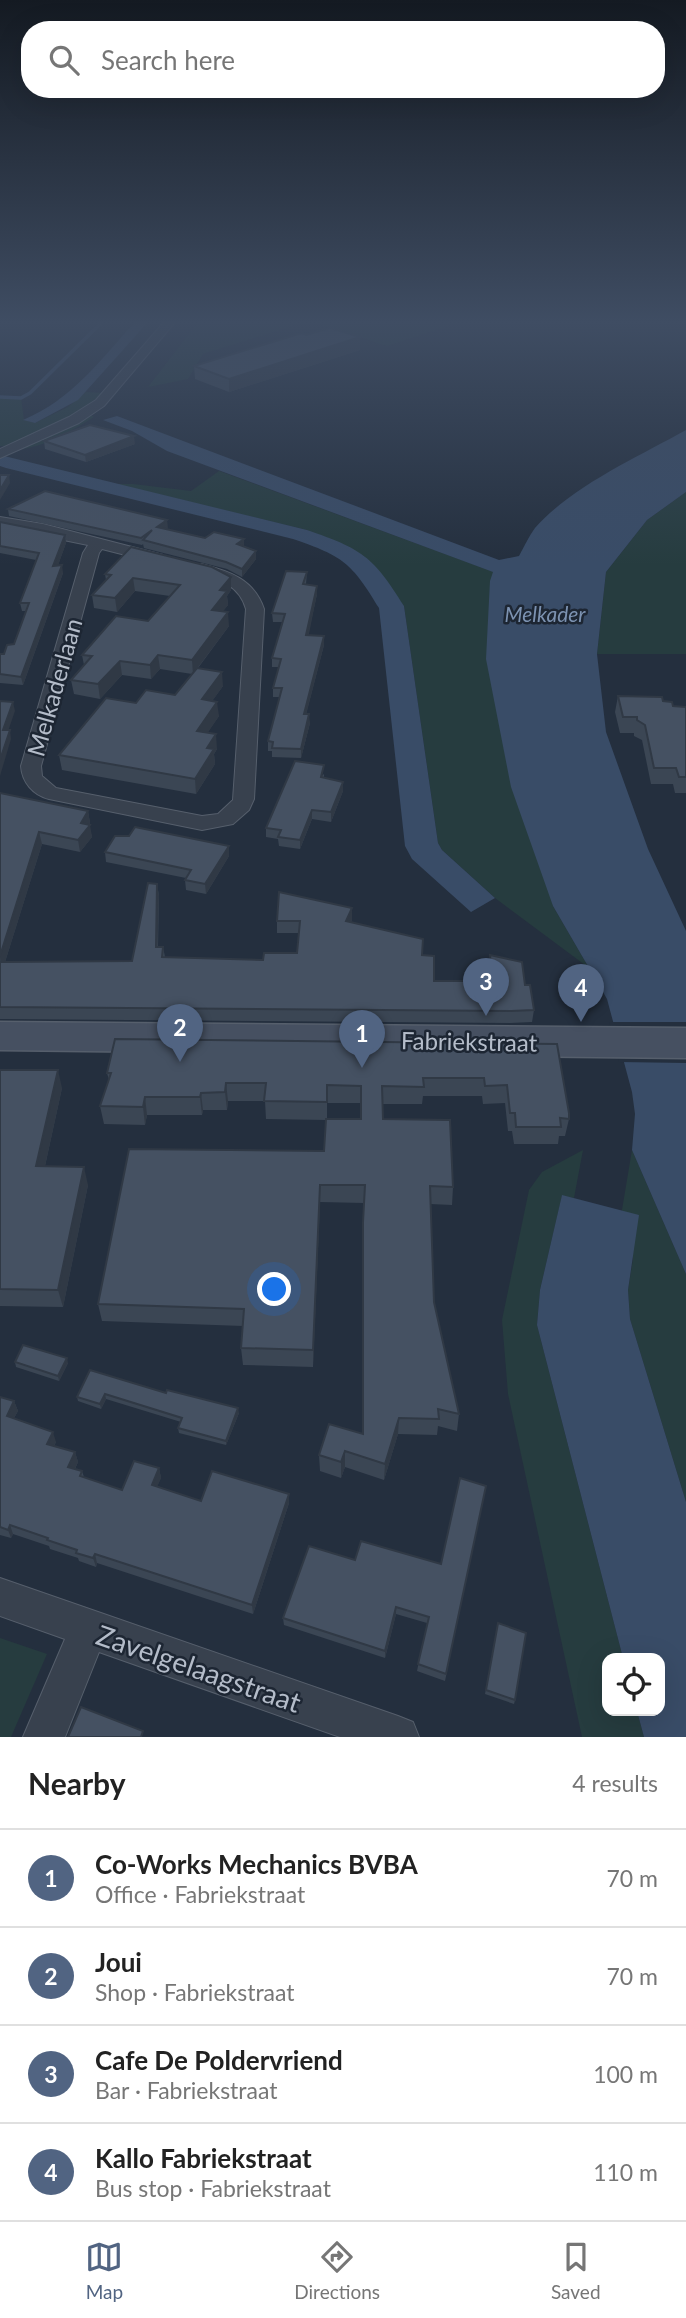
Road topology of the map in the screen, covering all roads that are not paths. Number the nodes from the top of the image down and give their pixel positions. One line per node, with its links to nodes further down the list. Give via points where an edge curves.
1 (101, 402): 2 (street, via 74,420)
2 (2, 452)
3 (0, 522): 4 (street, Melkaderlaan)
4 (98, 543): 4 (street, Melkaderlaan, via 91,553 32,778 48,793 187,822 225,819 242,802 253,599 234,579)
5 (0, 1036): 6 (main road, Fabriekstraat)
6 (686, 1043)
7 (0, 1597): 8 (street, Zavelgelaagstraat)
8 (89, 1629): 9 (street); 10 (street, Zavelgelaagstraat)
9 (44, 1737)
10 (398, 1737)

